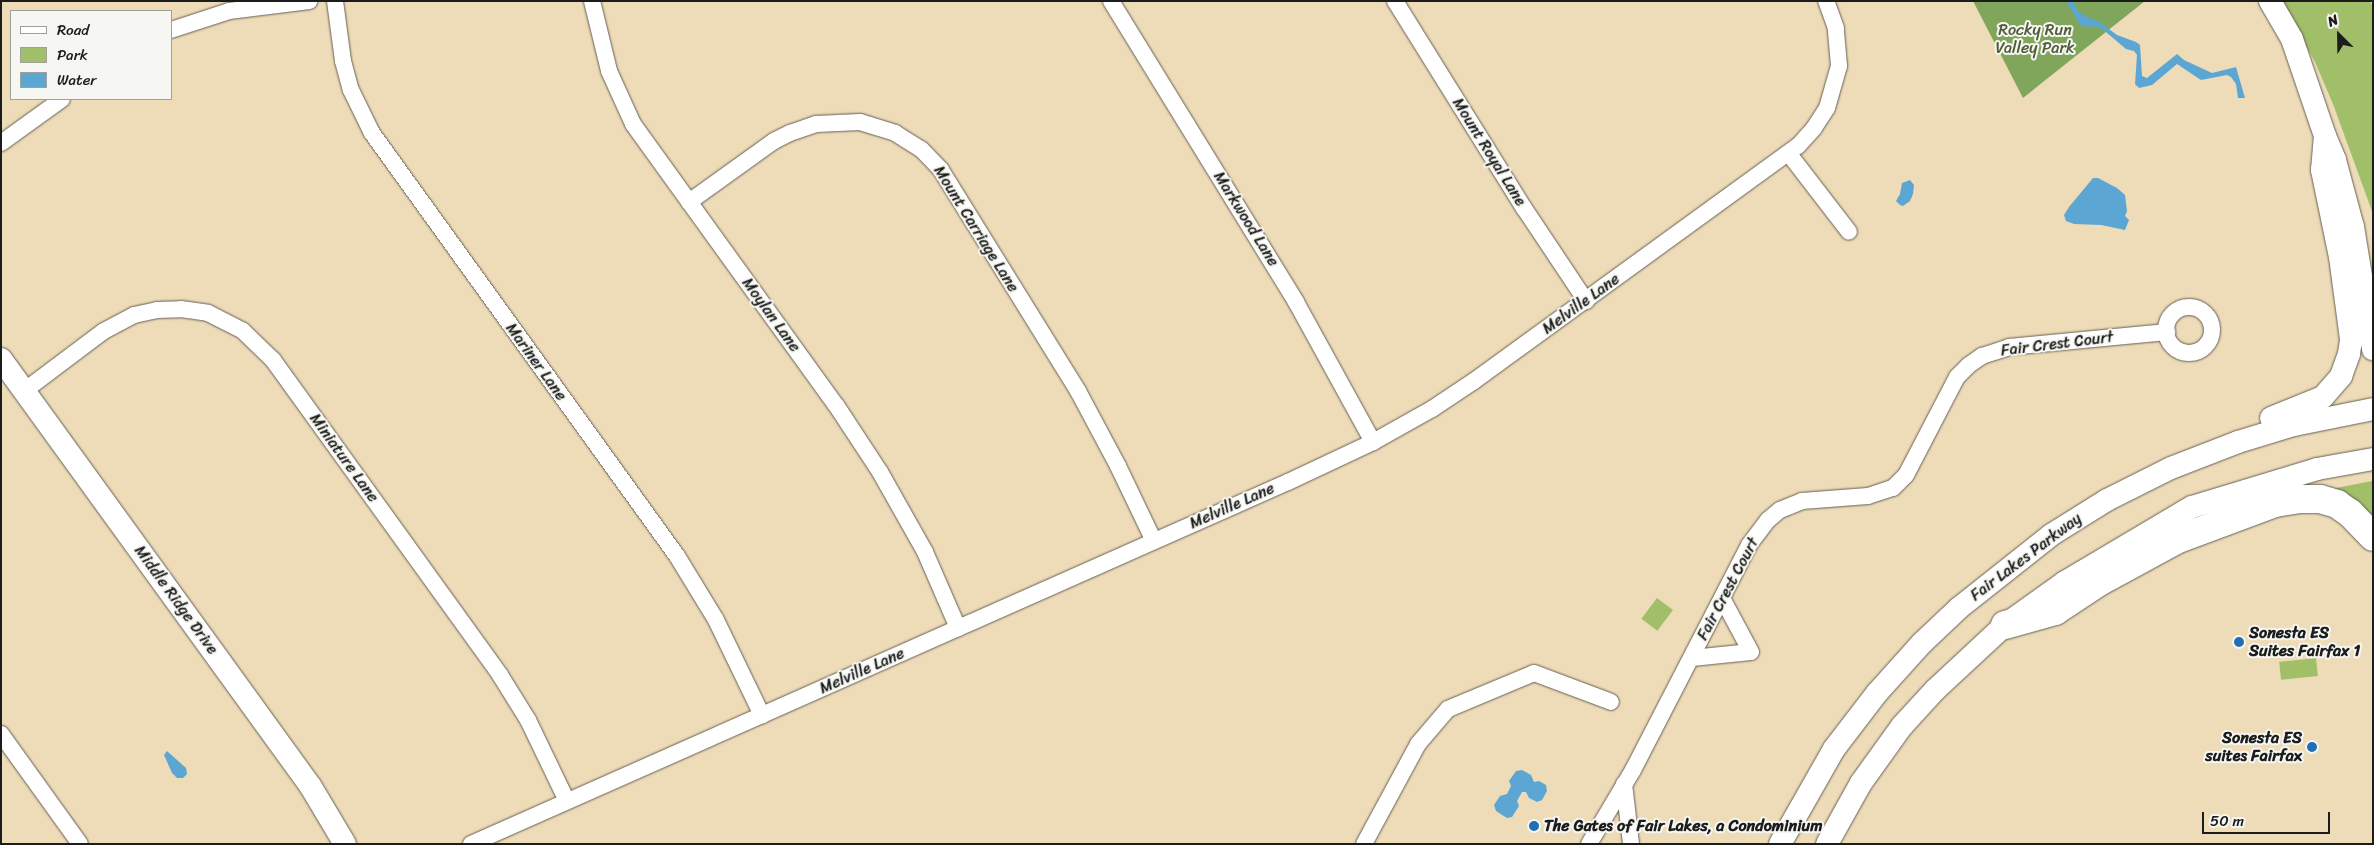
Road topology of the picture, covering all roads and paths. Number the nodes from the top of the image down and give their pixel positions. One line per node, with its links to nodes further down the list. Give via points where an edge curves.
1 (309, 1): 8 (street, via 229,11)
2 (335, 1): 31 (street, Mariner Lane, via 343,61 372,134 677,556 716,620)
3 (592, 1): 13 (street, Moylan Lane, via 617,92 633,124)
4 (1111, 1): 21 (street, Markwood Lane, via 1296,302)
5 (1395, 1): 15 (street, Mount Royal Lane)
6 (1826, 1): 12 (street, Melville Lane, via 1838,40 1839,66 1835,88 1822,118)
7 (2270, 1): 10 (main road, via 2292,40)
8 (172, 30)
9 (61, 100): 11 (street)
10 (2325, 136): 17 (main road, via 2336,160 2353,227); 23 (main road, via 2322,170 2340,256 2351,339 2341,376 2323,397 2309,404 2160,457)
11 (1, 143)
12 (1789, 154): 14 (street); 15 (street, Melville Lane)
13 (689, 202): 25 (street, Mount Carriage Lane, via 774,141 816,124 860,122 895,133 915,144 941,170 1078,391); 28 (street, Moylan Lane, via 836,405 880,472 925,552)
14 (1849, 232)
15 (1586, 301): 21 (street, Melville Lane, via 1474,381)
16 (2167, 332): 26 (street, Fair Crest Court, via 2009,347 1982,356 1957,377 1906,475 1894,488 1868,496 1802,501 1780,510 1763,525 1749,545)
17 (2373, 349)
18 (1, 359): 19 (main road, Middle Ridge Drive)
19 (24, 390): 34 (street, Miniature Lane, via 104,331 134,315 181,309 208,313 244,331 273,360 485,653 528,720); 37 (main road, Middle Ridge Drive, via 311,787)
20 (2373, 409): 23 (main road, Fair Lakes Parkway, via 2294,425 2238,442 2171,468)
21 (1373, 442): 25 (street, Melville Lane)
22 (2373, 459): 27 (main road, via 2317,468 2192,507 2065,582)
23 (2107, 500): 41 (main road, Fair Lakes Parkway, via 2051,535 1989,582 1922,643 1877,693 1834,749)
24 (2373, 537): 27 (highway, via 2337,504 2299,499 2275,503 2176,540 2099,582 2055,611)
25 (1154, 541): 28 (street, Melville Lane)
26 (1722, 598): 29 (street, Fair Crest Court); 29 (street, via 1751,652)
27 (2005, 625): 42 (main road, via 1966,658 1902,726 1861,783)
28 (958, 628): 31 (street, Melville Lane)
29 (1692, 658): 33 (street, Fair Crest Court)
30 (1611, 702): 35 (street, via 1534,673 1448,709 1418,744)
31 (762, 715): 34 (street, Melville Lane)
32 (1, 734): 36 (street)
33 (1624, 784): 39 (street, Fair Crest Court); 40 (street)
34 (567, 801): 38 (street, Melville Lane)
35 (1366, 843)
36 (80, 844)
37 (345, 844)
38 (472, 844)
39 (1589, 844)
40 (1631, 844)
41 (1780, 844)
42 (1827, 844)

